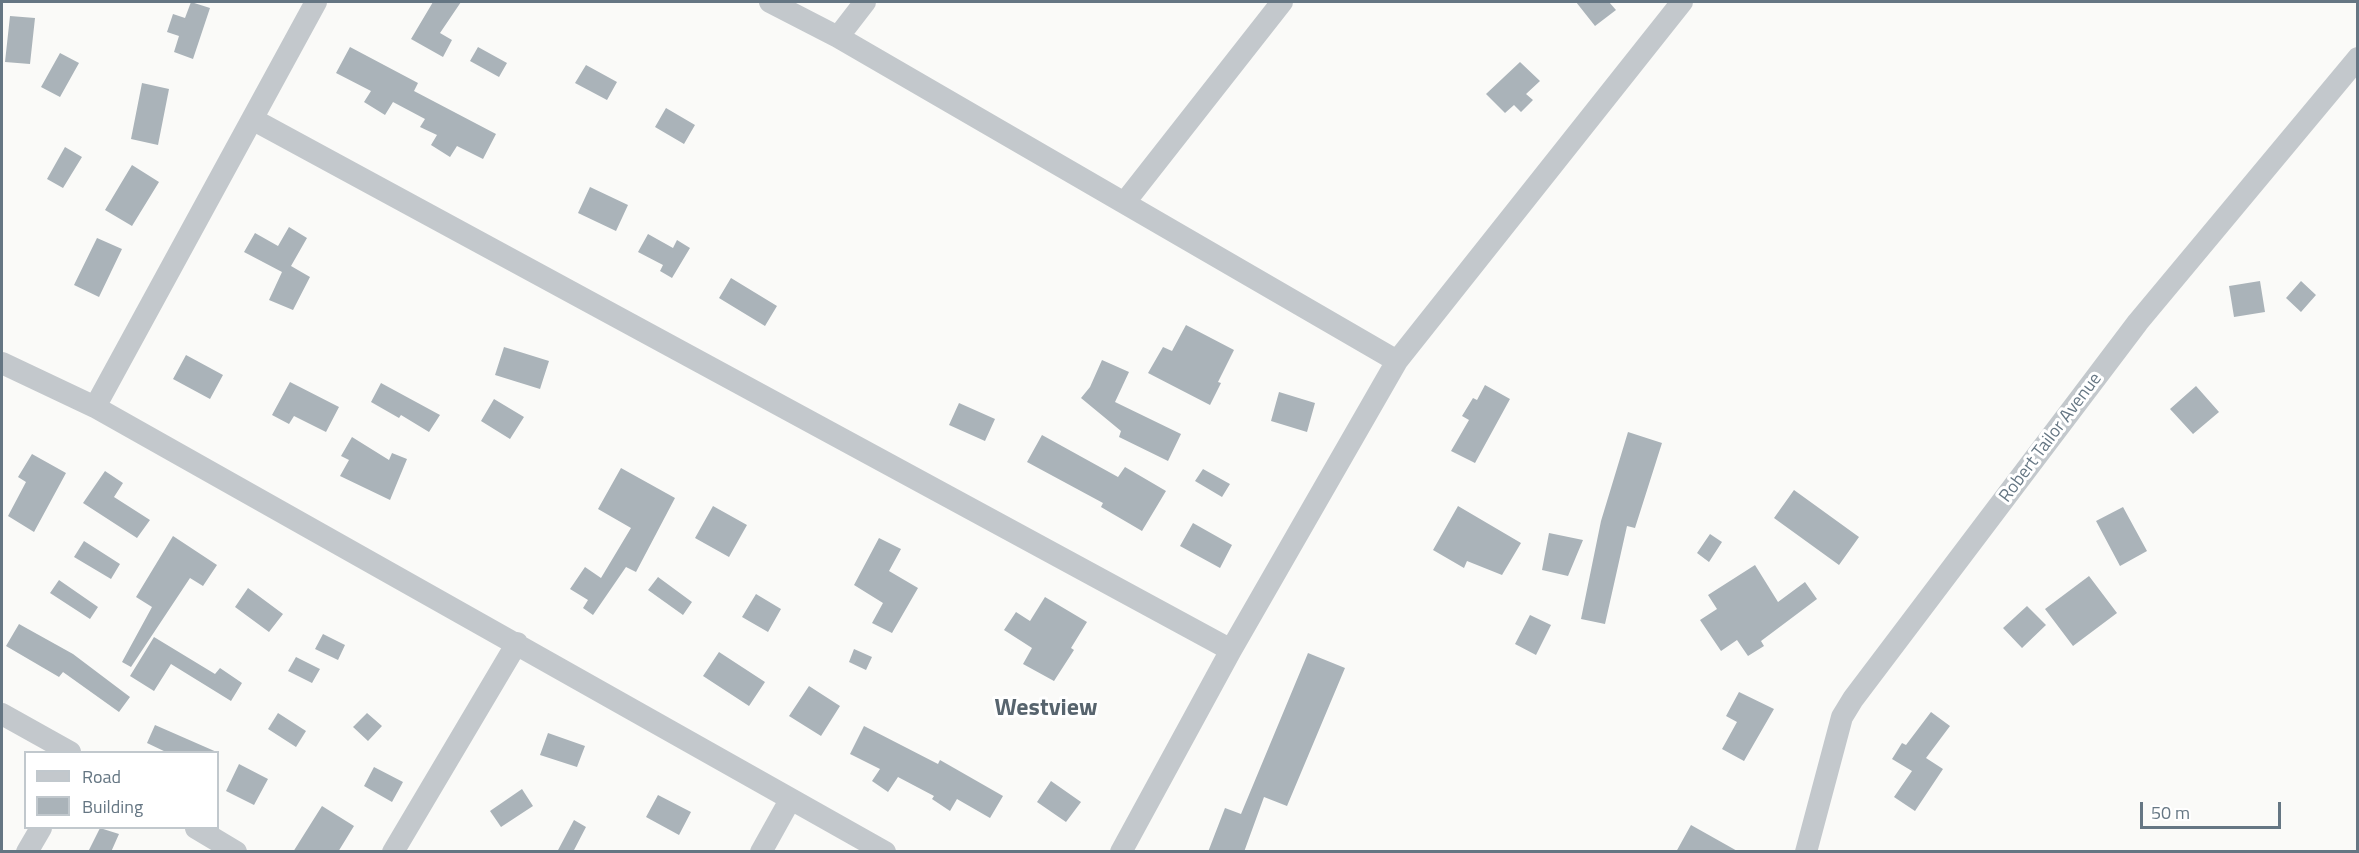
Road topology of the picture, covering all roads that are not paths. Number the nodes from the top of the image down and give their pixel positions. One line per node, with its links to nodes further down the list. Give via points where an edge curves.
1 (316, 2): 8 (street)
2 (770, 2): 6 (street)
3 (865, 2): 6 (street)
4 (1282, 2): 9 (street)
5 (1682, 2): 10 (street)
6 (838, 37): 9 (street)
7 (2358, 58): 26 (street, Robert Tailor Avenue, via 2138,322 1853,699 1842,717)
8 (254, 120): 12 (street); 14 (street)
9 (1125, 201): 10 (street)
10 (1397, 361): 14 (street)
11 (2, 363): 12 (street)
12 (95, 407): 13 (street)
13 (517, 643): 17 (street); 22 (street)
14 (1231, 650): 25 (street)
15 (2, 714): 16 (street)
16 (67, 751)
17 (790, 800): 23 (street); 24 (street)
18 (40, 829): 20 (street)
19 (198, 829): 21 (street)
20 (27, 852)
21 (236, 852)
22 (393, 852)
23 (761, 852)
24 (885, 852)
25 (1122, 852)
26 (1806, 852)

